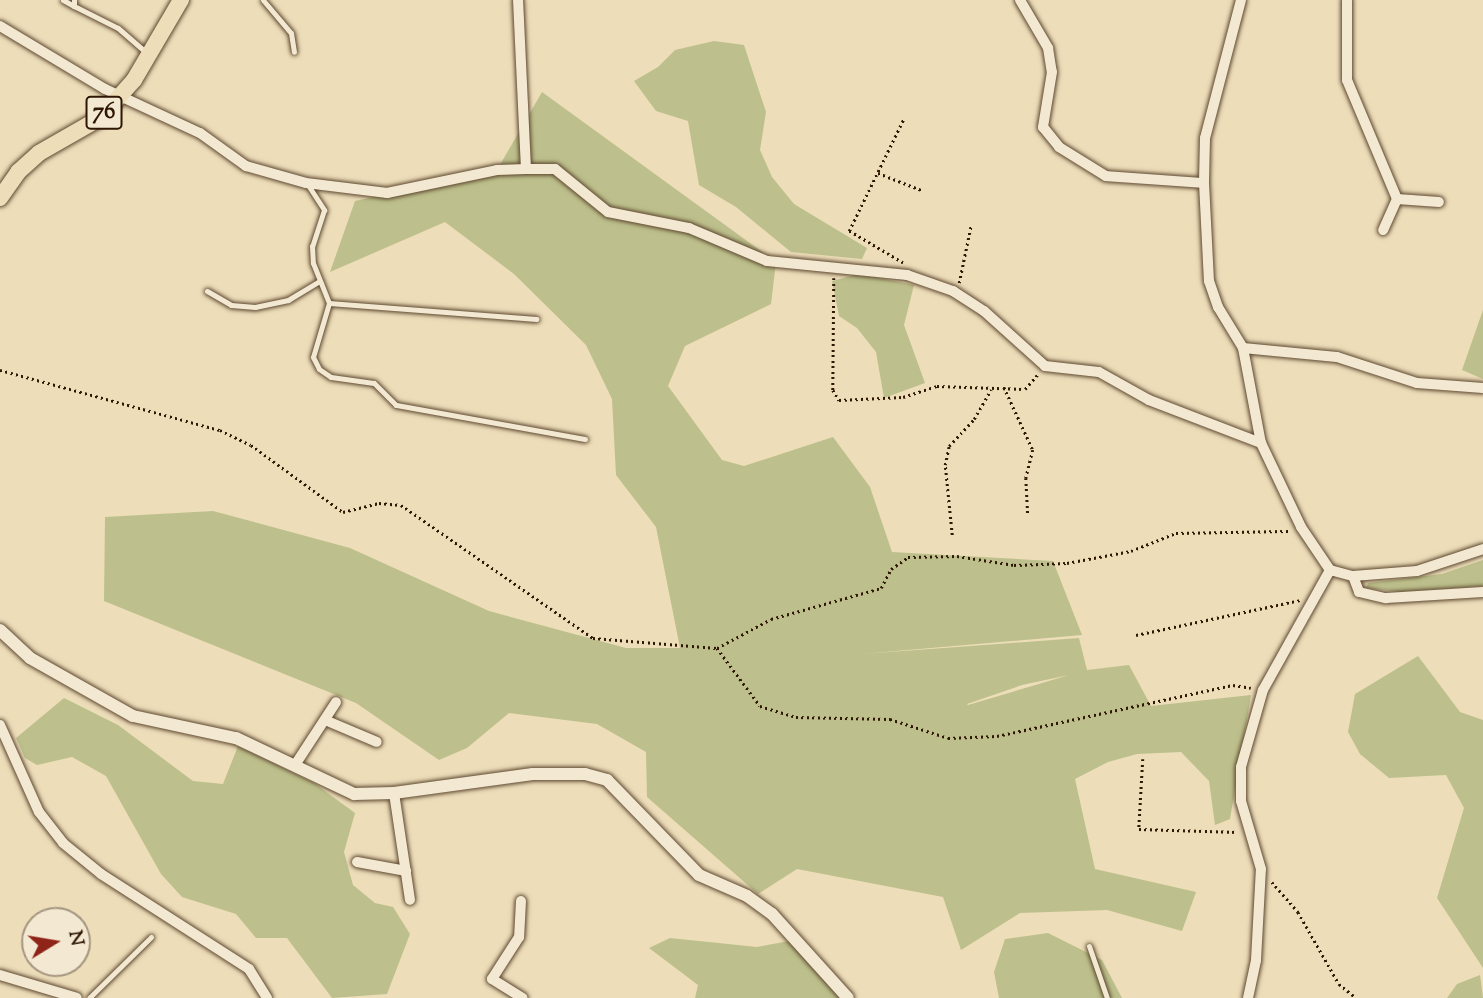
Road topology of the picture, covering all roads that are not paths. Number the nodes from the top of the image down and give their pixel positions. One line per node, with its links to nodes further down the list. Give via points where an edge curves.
1 (63, 0): 8 (lane)
2 (181, 0): 11 (main road, 76)
3 (263, 0): 10 (lane, via 291,33)
4 (518, 0): 13 (street)
5 (1020, 0): 15 (street, via 1048,48 1052,72 1043,127 1059,147 1106,176)
6 (1241, 0): 15 (street, via 1205,138)
7 (1347, 0): 17 (street, via 1347,80)
8 (74, 3): 11 (lane, via 118,28)
9 (0, 26): 12 (street)
10 (294, 52)
11 (150, 55): 12 (main road, 76)
12 (119, 96): 14 (street, via 200,133 246,166); 16 (main road, 76, via 100,118 39,153)
13 (526, 169): 14 (street, via 497,170 387,193); 27 (street, via 555,169 608,212 690,228 767,261 903,275 957,293 1045,366 1099,372 1149,400)
14 (306, 183): 20 (lane, via 324,210 312,246)
15 (1204, 184): 24 (street, via 1209,281 1218,307)
16 (0, 198)
17 (1397, 199): 18 (street); 19 (street)
18 (1439, 202)
19 (1383, 230)
20 (320, 281): 21 (lane, via 288,300 255,307 231,305); 22 (lane)
21 (207, 291)
22 (329, 303): 23 (lane); 26 (lane, via 313,357 319,369 331,377 374,383 396,405)
23 (536, 319)
24 (1243, 348): 25 (street, via 1337,357 1417,383); 27 (street)
25 (1483, 388)
26 (585, 439)
27 (1261, 443): 29 (street, via 1304,531)
28 (1483, 549): 30 (street, via 1417,571)
29 (1330, 570): 30 (street); 52 (street, via 1263,690 1241,767 1241,802 1261,869 1256,960)
30 (1353, 576): 31 (street, via 1359,592 1386,598)
31 (1483, 592)
32 (0, 630): 37 (street, via 30,658 123,711 171,727 236,738)
33 (336, 702): 34 (street)
34 (324, 720): 36 (street); 37 (street)
35 (0, 724): 48 (street, via 39,812 63,843 101,874 249,969)
36 (377, 742)
37 (295, 765): 38 (street, via 354,794)
38 (394, 793): 40 (street); 50 (street, via 533,774 585,774 607,780 699,875 772,914)
39 (357, 862): 40 (street)
40 (406, 871): 41 (street)
41 (410, 900)
42 (521, 901): 49 (street, via 519,937 492,979)
43 (151, 937): 47 (lane)
44 (1089, 946): 51 (lane)
45 (0, 975): 46 (street)
46 (77, 998)
47 (89, 998)
48 (267, 998)
49 (522, 998)
50 (848, 998)
51 (1107, 998)
52 (1248, 998)

